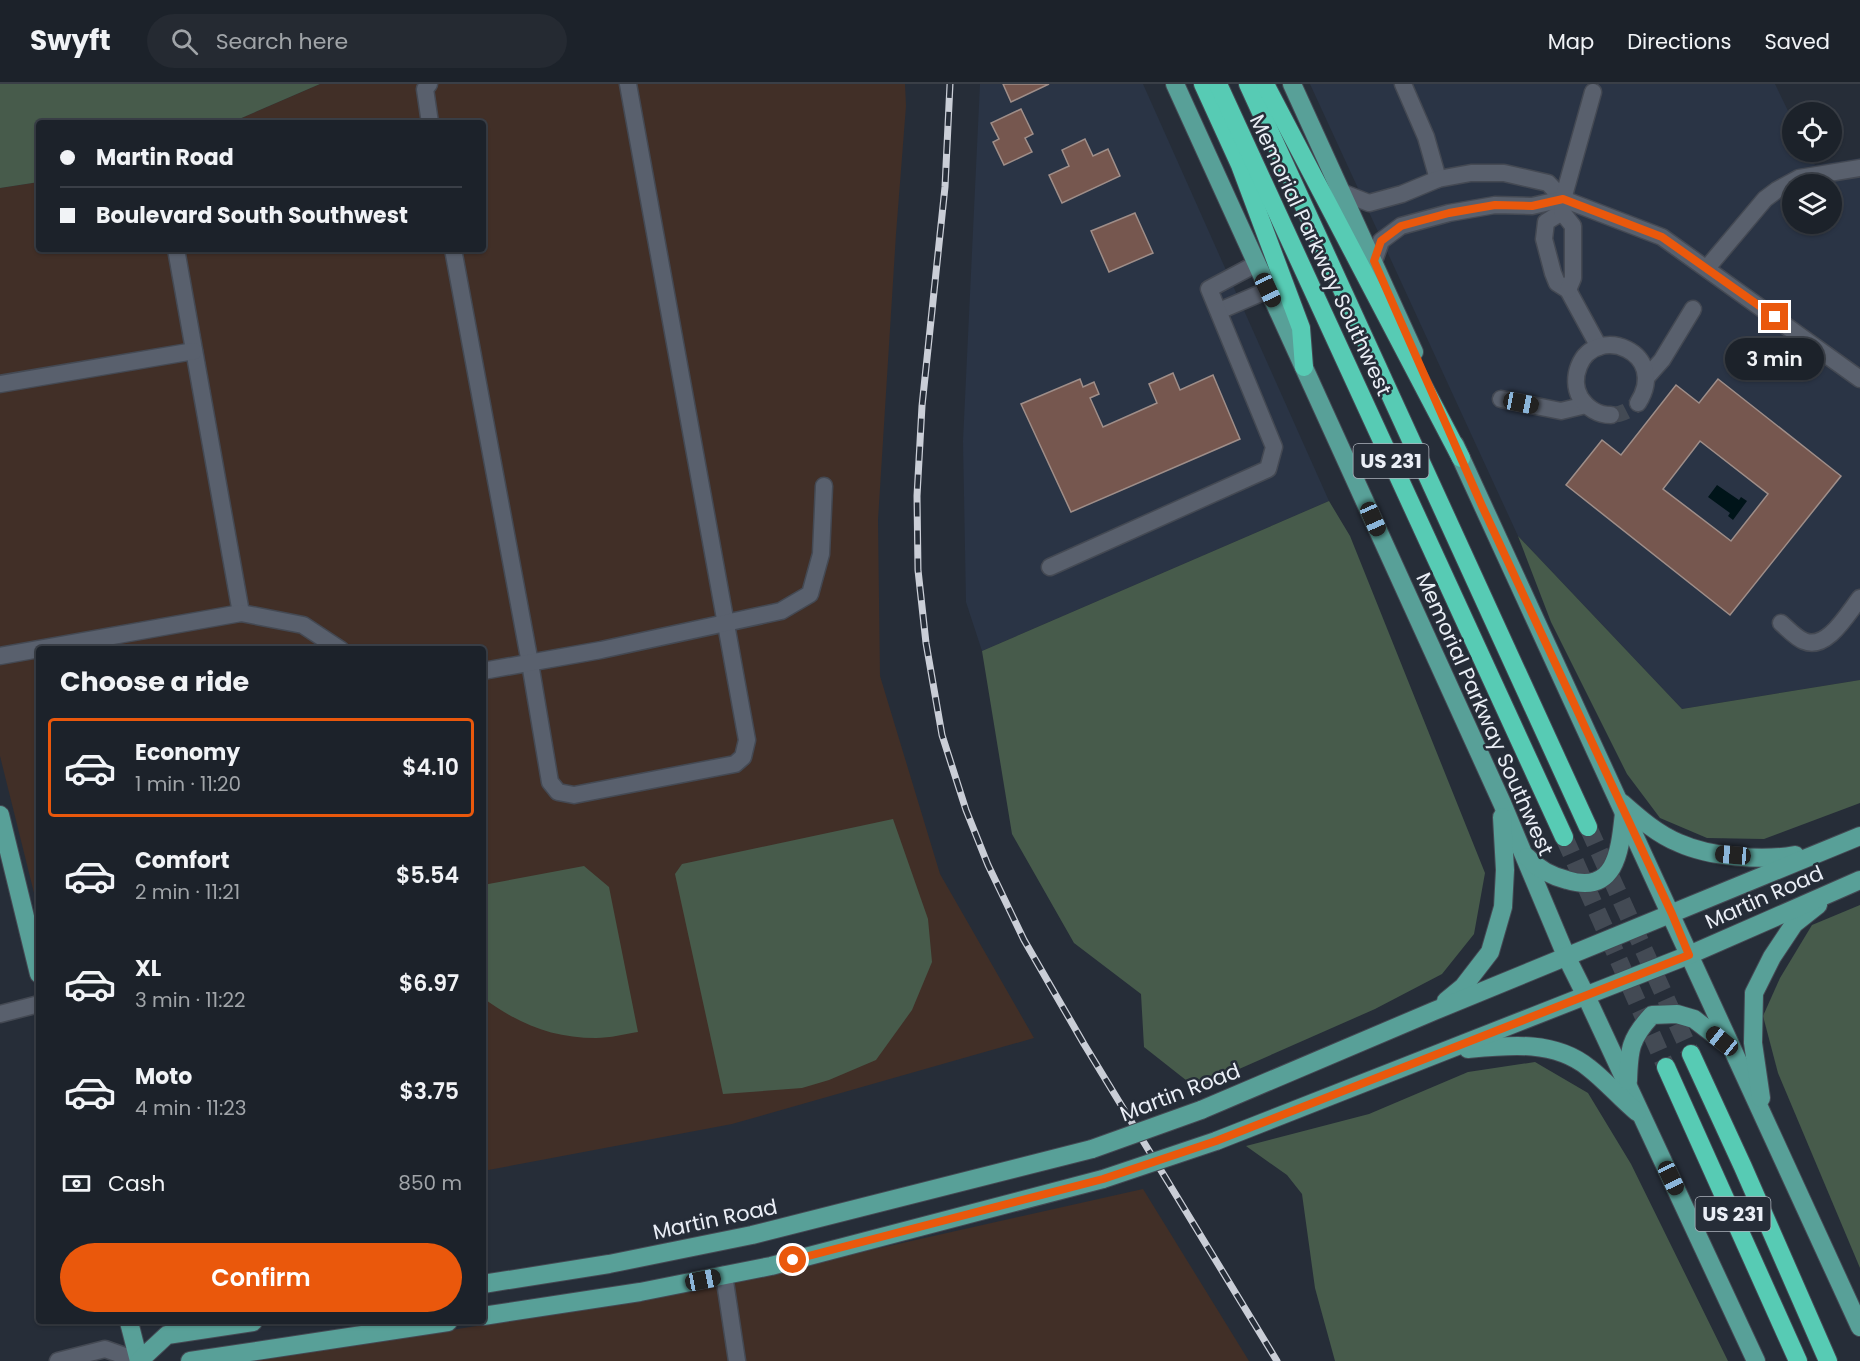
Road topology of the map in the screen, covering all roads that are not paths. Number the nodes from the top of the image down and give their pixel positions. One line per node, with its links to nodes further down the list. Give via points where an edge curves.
1 (429, 84): 11 (street, via 425,89)
2 (628, 84): 41 (street)
3 (1175, 84): 19 (main road, Memorial Parkway Southwest)
4 (1203, 84): 27 (highway, via 1240,165 1301,328)
5 (1218, 84): 53 (highway, Memorial Parkway Southwest / US 231)
6 (1248, 84): 51 (highway, Memorial Parkway Southwest / US 231)
7 (1265, 84): 35 (highway)
8 (1292, 84): 14 (main road, Memorial Parkway Southwest)
9 (1403, 84): 13 (street, via 1426,137)
10 (1593, 92): 15 (street)
11 (425, 120)
12 (1860, 168): 20 (street, via 1798,178 1777,189)
13 (1438, 179): 14 (street, via 1369,203); 15 (street, via 1504,173 1548,183)
14 (1341, 192): 18 (main road, Memorial Parkway Southwest)
15 (1562, 206): 18 (street, via 1495,205 1401,226 1381,241); 20 (street, via 1662,237); 22 (street, via 1573,226 1573,278); 22 (street, via 1546,222 1544,239 1557,283)
16 (177, 252): 26 (street)
17 (454, 252): 46 (street)
18 (1374, 261): 35 (main road, Memorial Parkway Southwest)
19 (1256, 264): 21 (main road, Memorial Parkway Southwest); 24 (street, via 1209,289)
20 (1707, 268): 29 (street)
21 (1268, 290): 24 (street); 27 (main road, Memorial Parkway Southwest)
22 (1568, 290): 25 (street)
23 (1693, 309): 28 (street, via 1662,360)
24 (1219, 312): 37 (street, via 1274,447 1268,470)
25 (1599, 347): 28 (street, via 1622,346 1632,352 1640,360); 33 (street, via 1581,362 1576,373 1579,396)
26 (194, 351): 30 (street); 39 (street)
27 (1304, 367): 48 (main road, Memorial Parkway Southwest)
28 (1646, 378): 32 (street)
29 (1860, 379)
30 (0, 384)
31 (1501, 399): 33 (street, via 1561,411)
32 (1638, 403)
33 (1586, 405): 34 (street)
34 (1611, 415)
35 (1461, 458): 49 (main road, Memorial Parkway Southwest)
36 (824, 486): 41 (street, via 821,554 810,594 781,612)
37 (1050, 567)
38 (1860, 598): 40 (street, via 1830,636 1813,643 1803,641)
39 (241, 613): 42 (street); 43 (street, via 303,625)
40 (1781, 623)
41 (725, 624): 46 (street); 46 (street, via 747,740 743,757 735,764 574,795 558,792 550,782)
42 (56, 646)
43 (335, 646)
44 (36, 650): 45 (street)
45 (0, 656)
46 (530, 663): 47 (street)
47 (486, 670)
48 (1502, 803): 55 (main road, Memorial Parkway Southwest); 64 (main road, via 1503,907 1490,952 1463,987)
49 (1620, 806): 54 (main road, via 1679,844 1713,853 1774,859); 55 (main road, via 1620,846 1605,877 1594,883 1556,877 1536,867); 58 (main road, Memorial Parkway Southwest)
50 (0, 815): 61 (main road)
51 (1588, 827)
52 (1860, 836): 54 (main road, Martin Road)
53 (1564, 837)
54 (1826, 850): 58 (main road, Martin Road)
55 (1523, 854): 60 (main road, Memorial Parkway Southwest)
56 (1860, 880): 57 (main road, Martin Road)
57 (1839, 889): 59 (main road, Martin Road); 72 (main road, via 1794,924 1754,993 1753,1043)
58 (1672, 914): 59 (main road, Memorial Parkway Southwest); 60 (main road, Martin Road)
59 (1689, 955): 62 (main road, Martin Road); 66 (main road, Memorial Parkway Southwest)
60 (1567, 958): 62 (main road, Memorial Parkway Southwest); 64 (main road, Martin Road)
61 (36, 962)
62 (1586, 996): 67 (main road, Martin Road); 70 (main road, Memorial Parkway Southwest)
63 (36, 1005): 65 (street)
64 (1434, 1011): 74 (main road, Martin Road, bridge, via 1201,1110 1092,1149 752,1235)
65 (0, 1014)
66 (1732, 1048): 70 (main road, via 1694,1019 1677,1014 1652,1015 1637,1032 1629,1052); 72 (main road, Memorial Parkway Southwest)
67 (1443, 1052): 71 (main road, via 1508,1045 1557,1050 1588,1067); 73 (main road, Martin Road, bridge, via 1216,1141 1103,1179)
68 (1691, 1054): 87 (highway, US 231)
69 (1666, 1067): 86 (highway, US 231)
70 (1628, 1086): 71 (main road, Memorial Parkway Southwest)
71 (1643, 1118): 85 (main road, Memorial Parkway Southwest)
72 (1765, 1120): 79 (main road, Memorial Parkway Southwest)
73 (724, 1275): 75 (main road, Martin Road); 84 (street)
74 (486, 1284)
75 (486, 1316)
76 (130, 1324): 82 (main road)
77 (240, 1324): 82 (main road, via 167,1335)
78 (436, 1324): 80 (main road)
79 (1860, 1327)
80 (233, 1357): 83 (main road)
81 (58, 1361): 82 (street, via 105,1349)
82 (141, 1361)
83 (190, 1361)
84 (737, 1361)
85 (1756, 1361)
86 (1798, 1361)
87 (1828, 1361)

